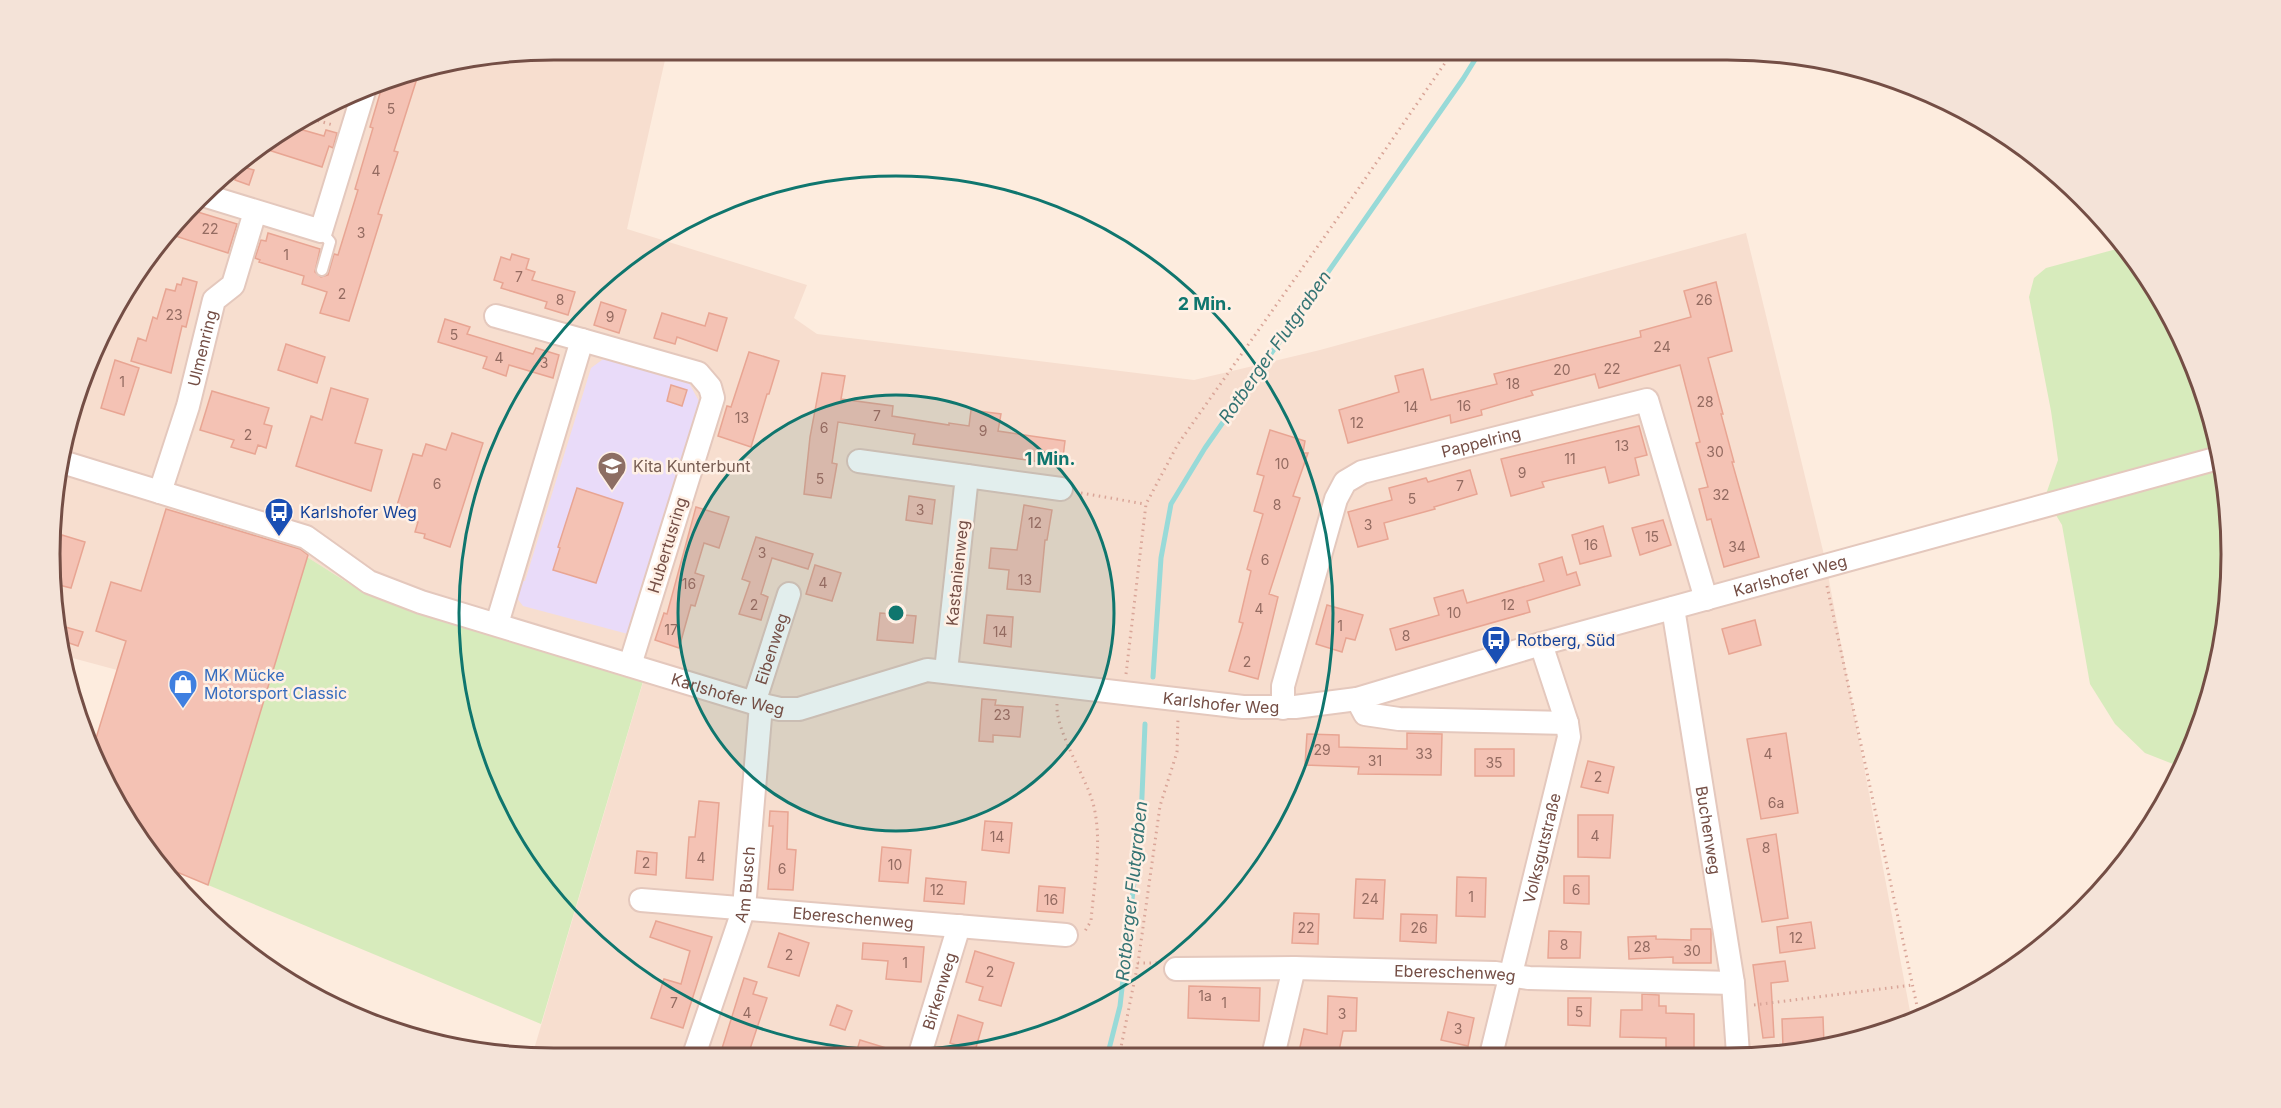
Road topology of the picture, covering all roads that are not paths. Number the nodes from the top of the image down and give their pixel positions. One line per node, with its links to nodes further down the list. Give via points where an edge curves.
1 (361, 100): 4 (street)
2 (212, 198): 3 (street)
3 (255, 212): 4 (street); 13 (street, Ulmenring, via 233,285 214,300 189,406)
4 (321, 231): 5 (lane, via 330,242)
5 (322, 270)
6 (496, 316): 7 (street, Hubertusring)
7 (582, 340): 17 (street); 19 (street, Hubertusring, via 698,373 710,387 713,398)
8 (2212, 460): 15 (street, Karlshofer Weg)
9 (859, 461): 11 (street)
10 (68, 464): 13 (street, Karlshofer Weg)
11 (967, 476): 12 (street); 20 (street, Kastanienweg)
12 (1061, 489)
13 (160, 492): 17 (street, Karlshofer Weg, via 306,537 369,582)
14 (789, 594): 22 (street, Eibenweg)
15 (1706, 599): 16 (street, Karlshofer Weg); 23 (street, Pappelring, via 1647,400 1362,472 1345,482 1336,499 1283,686)
16 (1673, 608): 18 (street, Karlshofer Weg); 32 (street, Buchenweg)
17 (497, 624): 19 (street, Karlshofer Weg)
18 (1541, 644): 21 (street, Karlshofer Weg); 24 (street, Volksgutstraße)
19 (630, 665): 22 (street, Karlshofer Weg)
20 (946, 671): 22 (street, Karlshofer Weg, via 927,670 799,709); 23 (street, Karlshofer Weg, via 1244,707)
21 (1357, 699): 23 (street, Karlshofer Weg); 24 (street, via 1365,714 1399,719)
22 (758, 704): 26 (street, Am Busch)
23 (1282, 708)
24 (1567, 723): 31 (street, Volksgutstraße, via 1569,736)
25 (641, 900): 26 (street, Ebereschenweg)
26 (744, 908): 27 (street, Ebereschenweg); 33 (street, Am Busch)
27 (959, 926): 28 (street, Ebereschenweg); 34 (street, Birkenweg)
28 (1066, 935)
29 (1294, 968): 30 (street, Ebereschenweg); 31 (street, Ebereschenweg); 35 (street)
30 (1176, 969)
31 (1510, 975): 32 (street, Ebereschenweg); 36 (street, Volksgutstraße)
32 (1733, 983): 37 (street, Buchenweg)
33 (696, 1048)
34 (922, 1048)
35 (1275, 1048)
36 (1493, 1048)
37 (1738, 1048)

